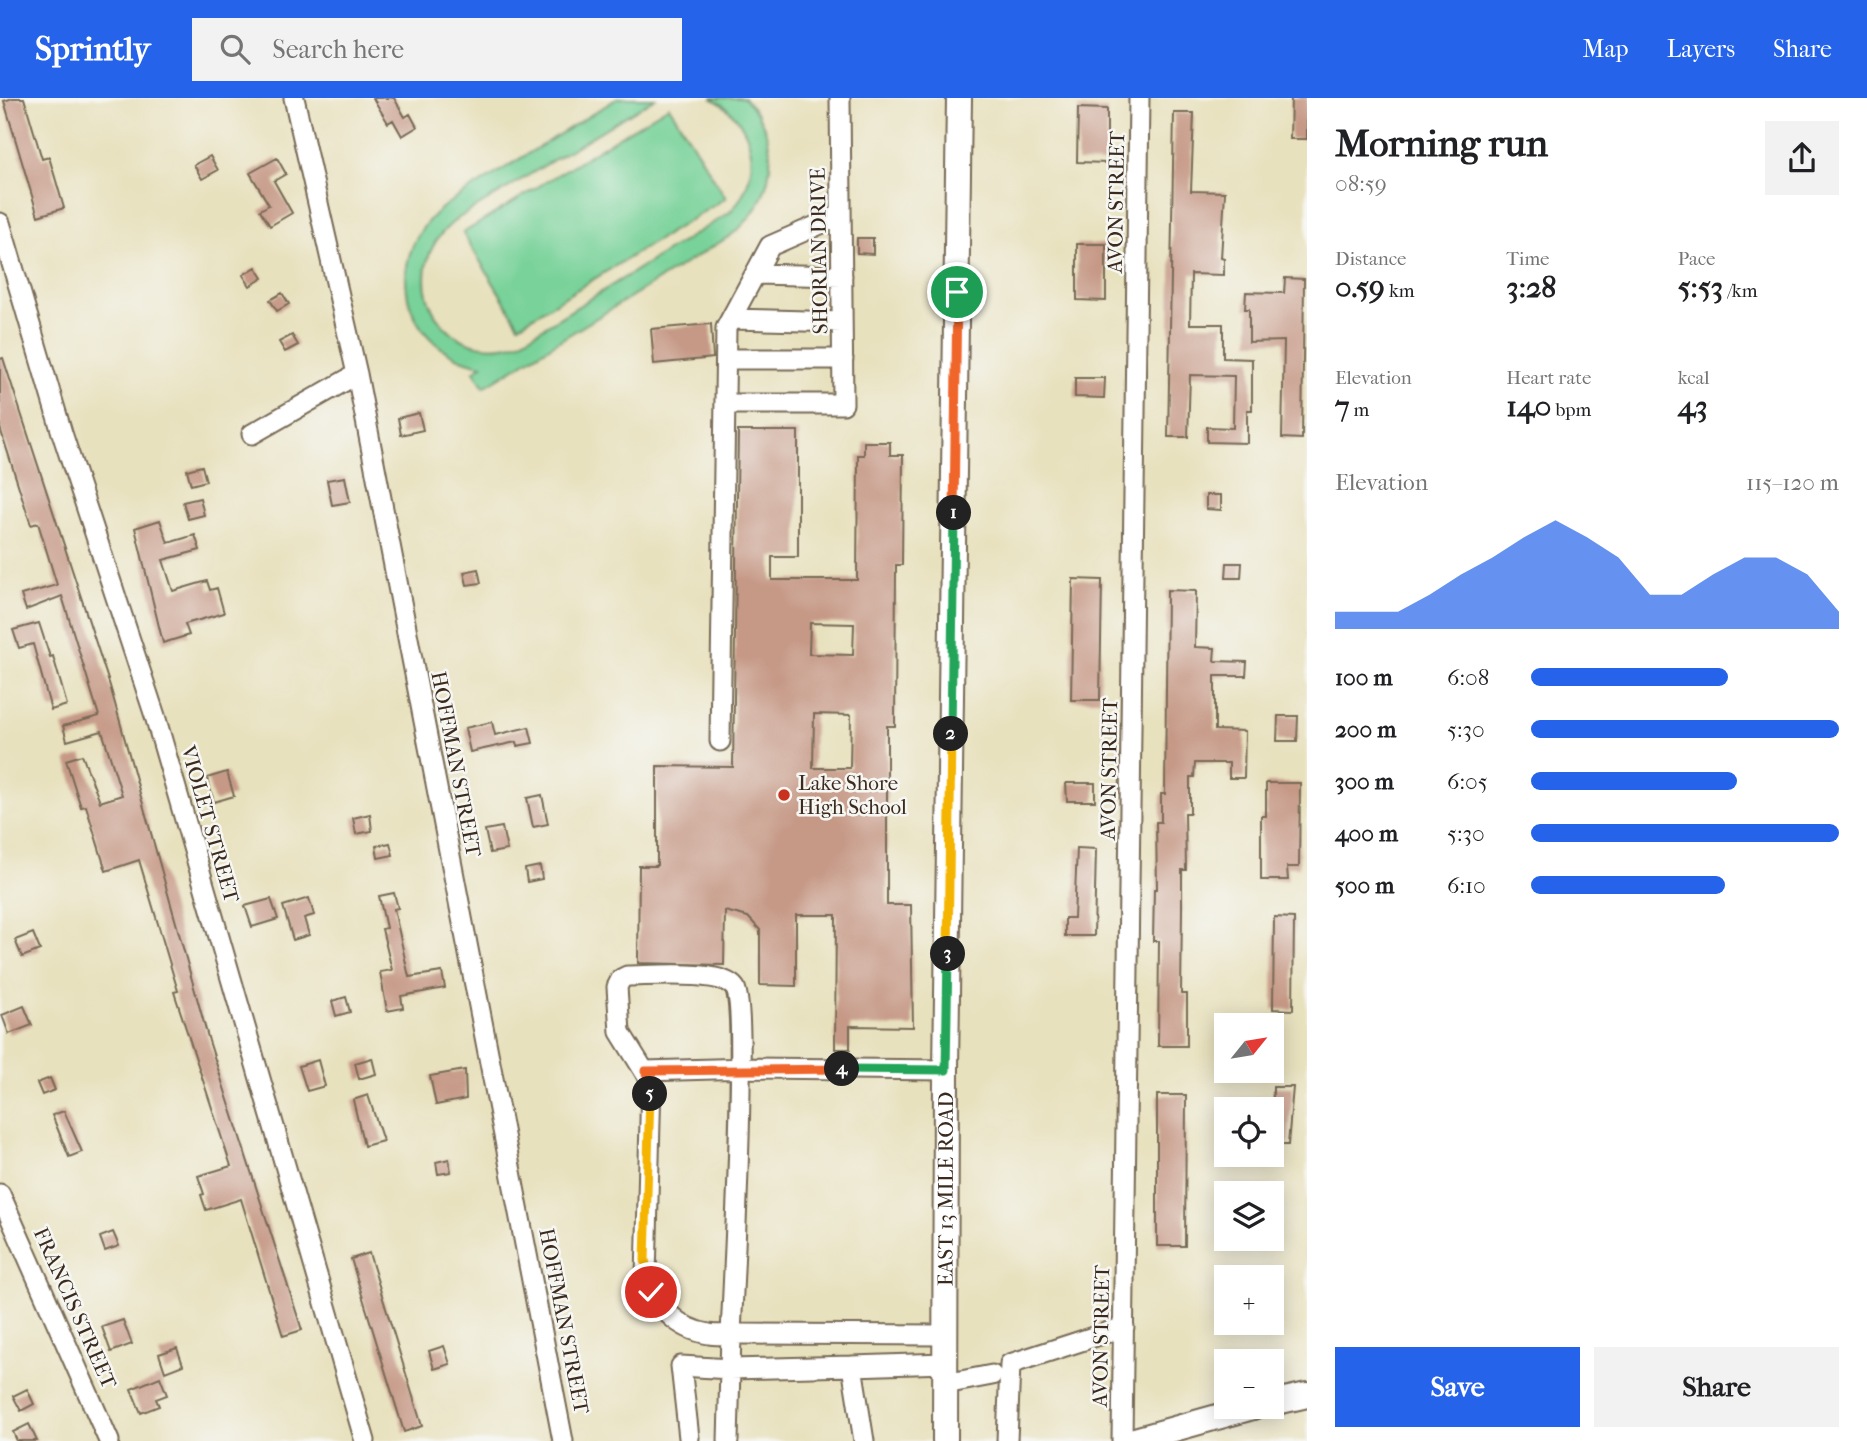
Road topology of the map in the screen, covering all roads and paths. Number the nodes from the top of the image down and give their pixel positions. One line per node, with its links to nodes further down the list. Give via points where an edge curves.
1 (294, 98): 13 (street, HOFFMAN STREET)
2 (840, 98): 5 (street, SHORIAN DRIVE)
3 (960, 98): 18 (main road, EAST 13 MILE ROAD)
4 (1139, 98): 21 (street, AVON STREET)
5 (841, 215): 7 (street, via 770,246); 8 (street, SHORIAN DRIVE)
6 (0, 223): 32 (street, VIOLET STREET, via 161,738)
7 (755, 274): 8 (street); 9 (street)
8 (842, 276): 10 (street, SHORIAN DRIVE)
9 (732, 319): 10 (street); 11 (street, via 726,328)
10 (842, 322): 12 (street, SHORIAN DRIVE)
11 (726, 359): 12 (street); 14 (street)
12 (843, 359): 14 (street, SHORIAN DRIVE, via 843,404)
13 (357, 374): 15 (street); 33 (street, HOFFMAN STREET)
14 (725, 404): 16 (street)
15 (252, 434)
16 (720, 741)
17 (739, 1068): 18 (street); 19 (street); 19 (street, via 741,1004 735,988 721,977 628,976 617,987 621,1032); 23 (street)
18 (946, 1070): 22 (main road, EAST 13 MILE ROAD)
19 (645, 1071): 23 (street, via 651,1083 646,1277 666,1313)
20 (0, 1194): 31 (street, FRANCIS STREET)
21 (1124, 1326): 37 (street, via 1010,1364); 38 (street, AVON STREET)
22 (945, 1335): 23 (street); 25 (main road, EAST 13 MILE ROAD)
23 (731, 1351): 24 (street); 30 (street, via 681,1366); 34 (street)
24 (852, 1366): 25 (street); 35 (street)
25 (945, 1373): 26 (street); 36 (main road, EAST 13 MILE ROAD)
26 (992, 1375)
27 (1307, 1395): 28 (main road)
28 (1284, 1400)
29 (1214, 1418): 39 (main road)
30 (689, 1438)
31 (109, 1441)
32 (365, 1441)
33 (563, 1441)
34 (728, 1441)
35 (864, 1441)
36 (945, 1441)
37 (1007, 1441)
38 (1122, 1441)
39 (1131, 1441)

